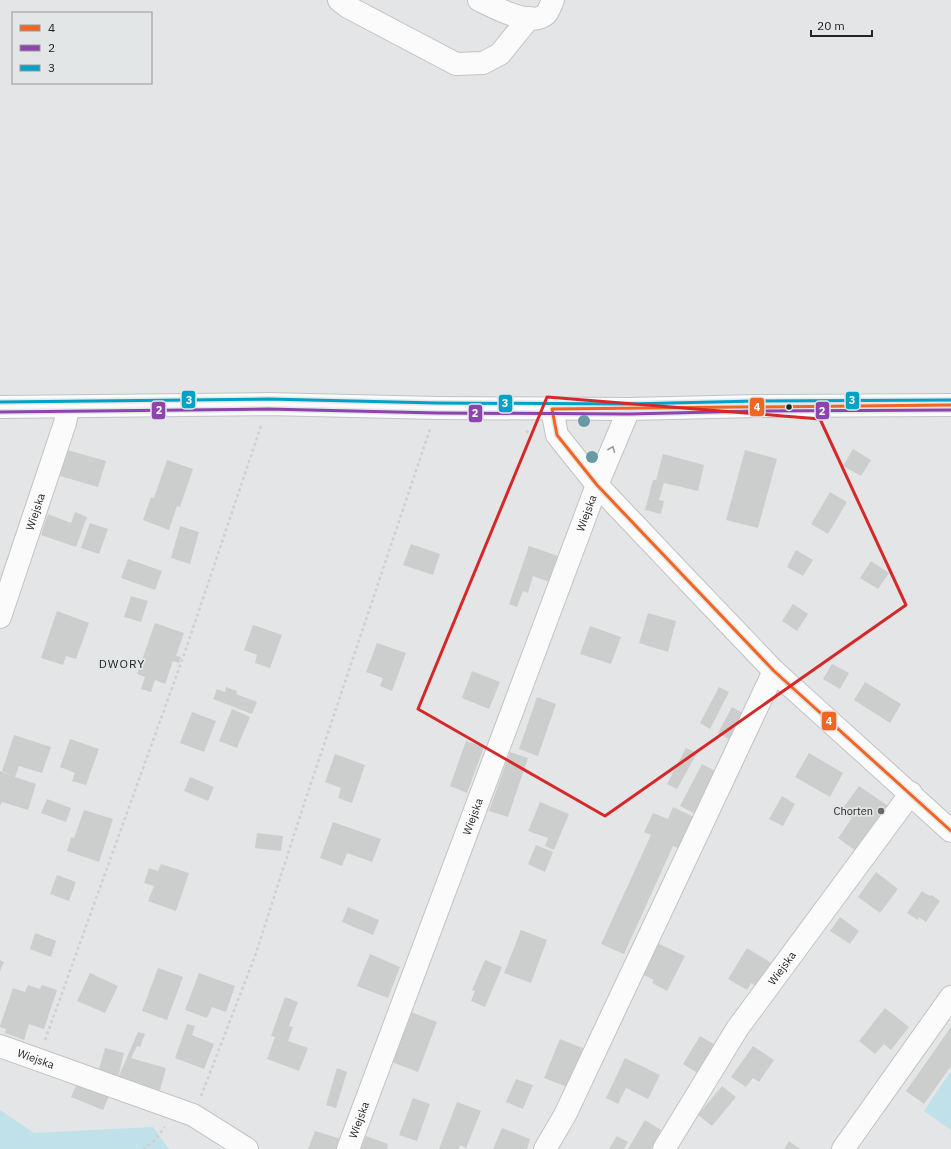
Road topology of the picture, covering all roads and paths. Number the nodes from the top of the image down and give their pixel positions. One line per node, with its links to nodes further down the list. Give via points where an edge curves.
1 (339, 0): 4 (street, via 456,64 483,63 500,54)
2 (479, 0): 4 (street)
3 (553, 0): 4 (street, via 547,13 539,18)
4 (529, 18)
5 (268, 404): 8 (street); 9 (street); 19 (path, via 186,649)
6 (951, 404): 11 (street)
7 (0, 407): 8 (street)
8 (68, 407): 13 (street, Wiejska)
9 (438, 408): 10 (street); 20 (path, via 254,956)
10 (552, 409): 11 (street); 12 (street, via 557,435)
11 (629, 409): 12 (street, Wiejska, one-way to 11)
12 (597, 485): 14 (street); 22 (street, Wiejska)
13 (0, 616)
14 (774, 671): 15 (street); 23 (street, via 565,1115)
15 (910, 794): 16 (street); 24 (street, Wiejska, via 737,1029)
16 (951, 831)
17 (951, 997): 25 (street)
18 (0, 1046): 19 (street, Wiejska)
19 (38, 1059): 20 (street, Wiejska)
20 (193, 1115): 21 (street, Wiejska)
21 (246, 1149)
22 (348, 1149)
23 (545, 1149)
24 (664, 1149)
25 (843, 1149)

